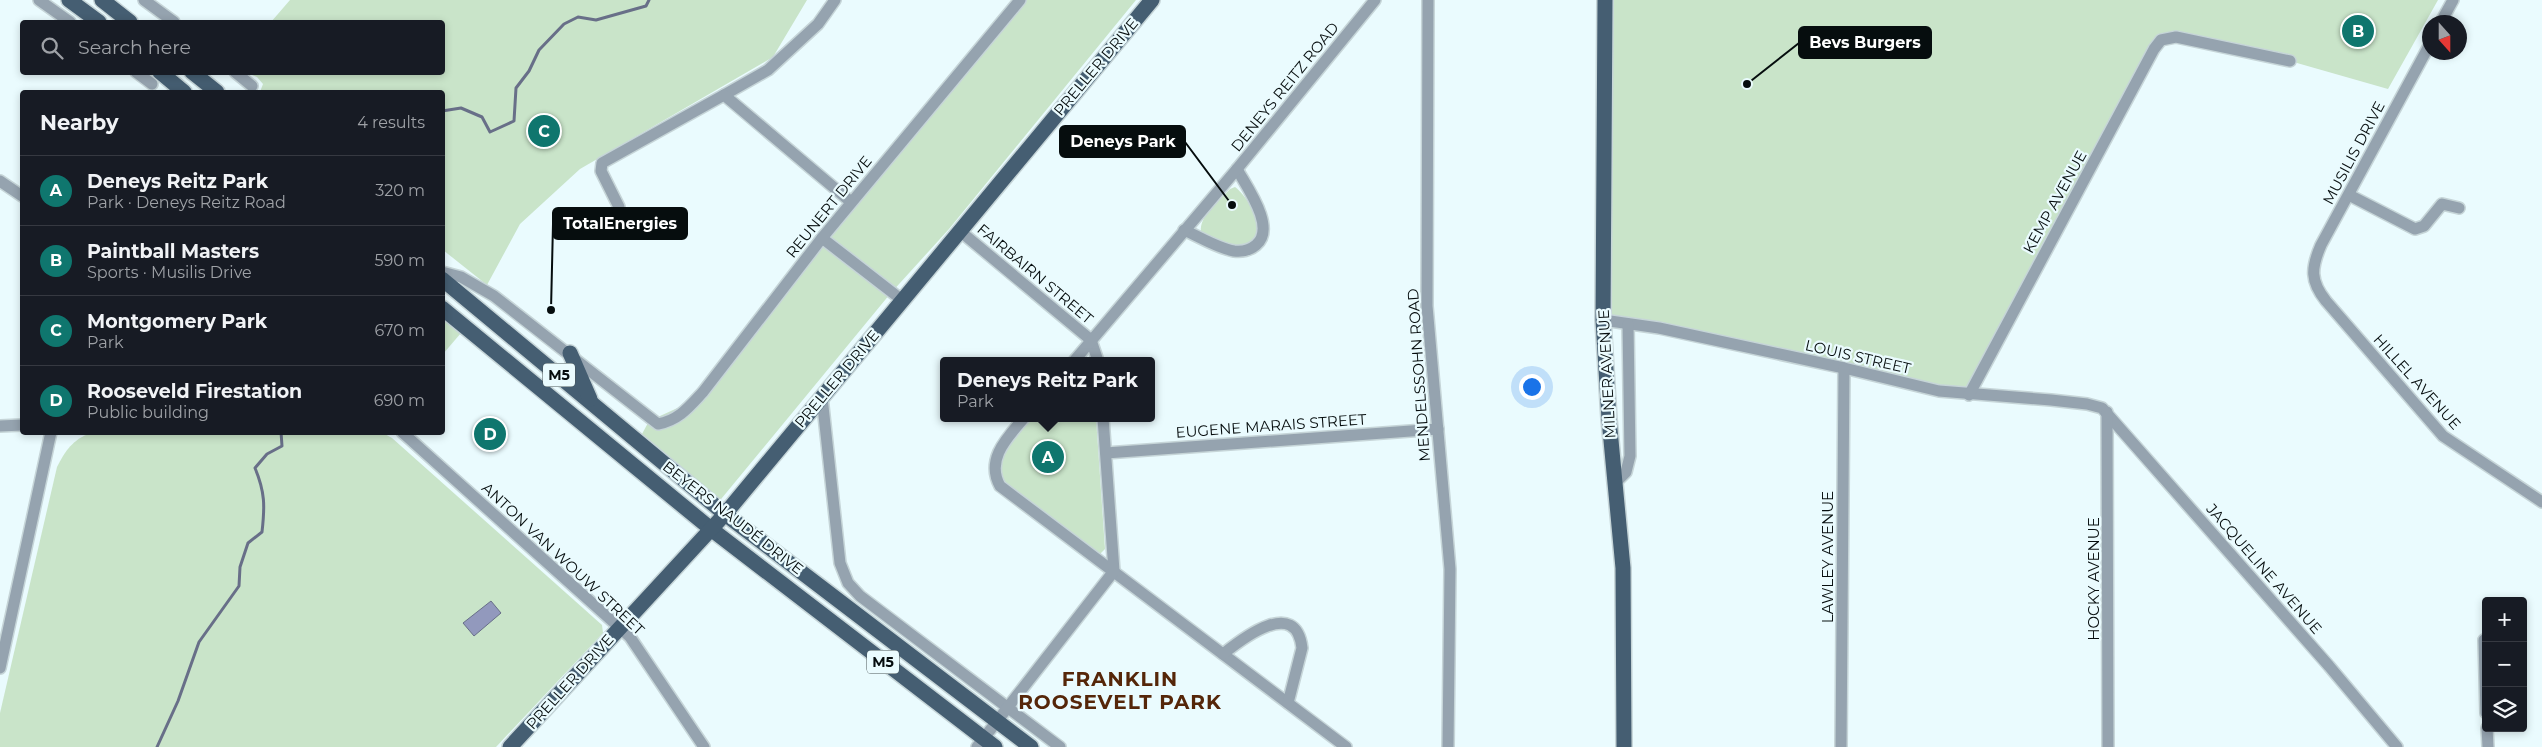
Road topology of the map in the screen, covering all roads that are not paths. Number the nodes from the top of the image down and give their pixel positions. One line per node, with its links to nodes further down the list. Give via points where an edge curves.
1 (39, 0): 13 (street)
2 (69, 0): 14 (main road)
3 (102, 0): 15 (main road)
4 (144, 0): 16 (street)
5 (836, 0): 25 (street, via 818,24 768,70)
6 (1020, 0): 30 (street, REUNERT DRIVE)
7 (1152, 0): 34 (main road, PRELLER DRIVE)
8 (1375, 0): 26 (street, DENEYS REITZ ROAD)
9 (1428, 0): 60 (street, MENDELSSOHN ROAD, via 1427,306)
10 (1605, 0): 42 (main road, MILNER AVENUE)
11 (2453, 0): 12 (street)
12 (2445, 15)
13 (67, 20)
14 (96, 20)
15 (127, 20)
16 (171, 20)
17 (2422, 59): 29 (street, MUSILIS DRIVE)
18 (2290, 61): 52 (street, KEMP AVENUE, via 2176,37 2161,40)
19 (196, 75): 24 (main road)
20 (239, 75): 22 (street)
21 (156, 78): 23 (main road)
22 (252, 86)
23 (180, 90)
24 (214, 90)
25 (724, 95): 30 (street); 31 (street, via 602,163 601,171)
26 (1237, 169): 33 (street, DENEYS REITZ ROAD); 33 (street, DENEYS REITZ ROAD, via 1260,213 1264,229 1260,241 1249,249 1236,251)
27 (0, 181): 28 (street)
28 (20, 195)
29 (2349, 195): 32 (street, via 2415,229 2424,226 2442,204); 37 (street, MUSILIS DRIVE, via 2316,257)
30 (851, 202): 35 (street, REUNERT DRIVE)
31 (619, 207)
32 (2459, 208)
33 (1184, 230): 45 (street, DENEYS REITZ ROAD)
34 (960, 231): 39 (main road, PRELLER DRIVE); 45 (street, FAIRBAIRN STREET)
35 (822, 238): 39 (street); 46 (street, REUNERT DRIVE, via 704,392 682,415 671,421 658,424)
36 (445, 273): 46 (street, via 462,277 511,308)
37 (2312, 279): 65 (street, HILLEL AVENUE, via 2326,301 2443,436)
38 (445, 282): 41 (main road, BEYERS NAUDÉ DRIVE / M5)
39 (902, 300): 53 (main road, PRELLER DRIVE)
40 (445, 310): 44 (main road, BEYERS NAUDÉ DRIVE / M5)
41 (482, 313): 44 (main road); 49 (main road, BEYERS NAUDÉ DRIVE / M5)
42 (1603, 320): 43 (street, LOUIS STREET); 64 (main road, MILNER AVENUE)
43 (1628, 324): 50 (street, LOUIS STREET); 64 (street, via 1630,456 1626,472)
44 (468, 329): 51 (main road, BEYERS NAUDÉ DRIVE / M5)
45 (1091, 340): 47 (street, DENEYS REITZ ROAD); 48 (street)
46 (570, 353): 54 (main road)
47 (1077, 357)
48 (1097, 357)
49 (543, 362): 51 (main road); 54 (main road, BEYERS NAUDÉ DRIVE / M5)
50 (1844, 368): 52 (street, LOUIS STREET, via 1921,388); 86 (street, LAWLEY AVENUE)
51 (528, 379): 67 (main road, BEYERS NAUDÉ DRIVE / M5)
52 (1969, 395): 55 (street, LOUIS STREET, via 2087,404)
53 (822, 397): 66 (main road, PRELLER DRIVE); 75 (street, via 840,563 848,583 860,596)
54 (591, 402): 66 (main road, BEYERS NAUDÉ DRIVE / M5)
55 (2108, 412): 87 (street, HOCKY AVENUE); 88 (street, JACQUELINE AVENUE)
56 (1021, 422): 68 (street, via 998,453 994,470 1000,486)
57 (1103, 422): 63 (street)
58 (20, 425): 59 (street)
59 (0, 426)
60 (1438, 429): 63 (street, EUGENE MARAIS STREET); 84 (street, MENDELSSOHN ROAD, via 1450,570)
61 (50, 435): 72 (street)
62 (405, 435): 69 (street, ANTON VAN WOUW STREET)
63 (1106, 453): 68 (street)
64 (1615, 483): 85 (main road, MILNER AVENUE, via 1623,586)
65 (2542, 502)
66 (725, 514): 67 (main road, PRELLER DRIVE); 76 (main road, BEYERS NAUDÉ DRIVE / M5)
67 (712, 529): 69 (main road, PRELLER DRIVE); 78 (main road, BEYERS NAUDÉ DRIVE / M5)
68 (1114, 571): 71 (street); 75 (street)
69 (619, 628): 79 (main road, PRELLER DRIVE); 80 (street, ANTON VAN WOUW STREET, via 636,646)
70 (2484, 642): 73 (street)
71 (1223, 654): 74 (street); 74 (street, via 1266,625 1280,623 1293,629 1302,648)
72 (0, 668)
73 (2485, 687)
74 (1288, 703): 83 (street)
75 (1008, 707): 76 (street); 82 (street)
76 (996, 720): 78 (street); 81 (main road, BEYERS NAUDÉ DRIVE / M5)
77 (2487, 732): 89 (street)
78 (985, 744)
79 (510, 747)
80 (704, 747)
81 (1031, 747)
82 (1060, 747)
83 (1346, 747)
84 (1448, 747)
85 (1624, 747)
86 (1841, 747)
87 (2108, 747)
88 (2397, 747)
89 (2488, 747)

